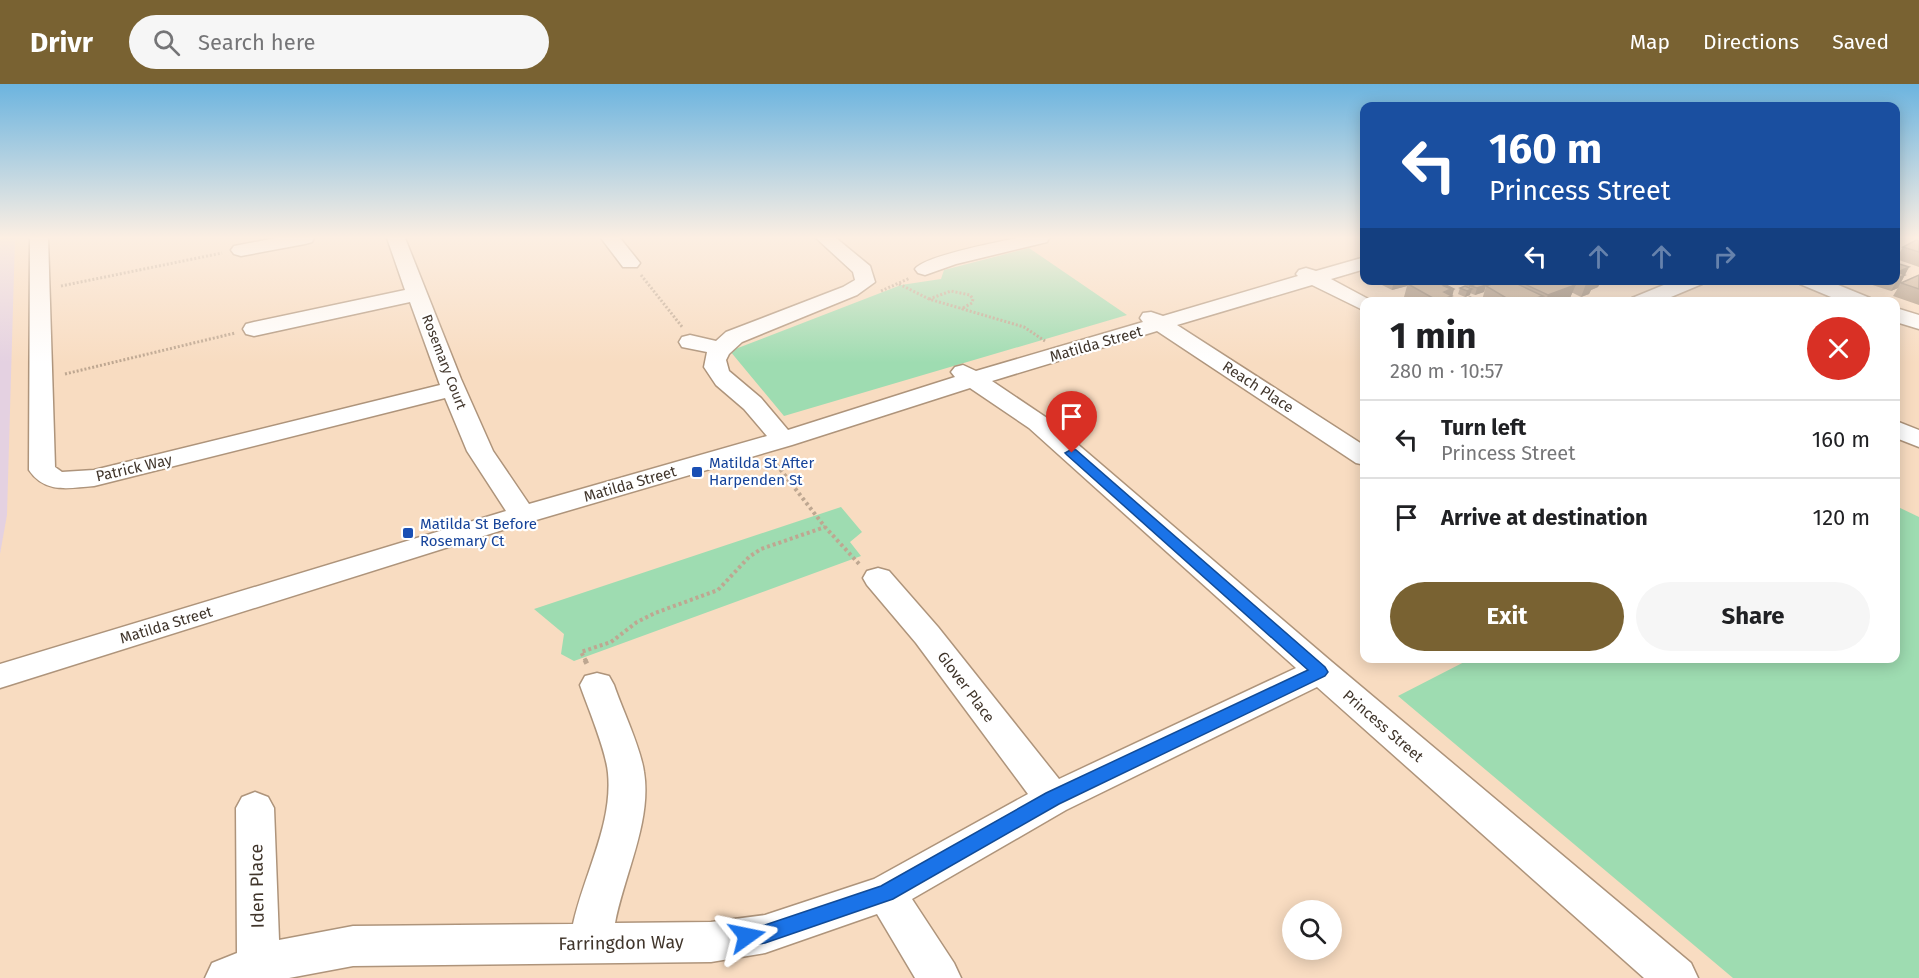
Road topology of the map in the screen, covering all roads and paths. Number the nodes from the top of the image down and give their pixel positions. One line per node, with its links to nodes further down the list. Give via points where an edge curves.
1 (40, 280): 29 (street, Patrick Way, via 42,470 56,481 94,478)
2 (92, 280): 12 (path)
3 (412, 280): 13 (street, Rosemary Court)
4 (644, 280): 25 (path, via 688,333)
5 (865, 280): 26 (street, via 850,291 734,337)
6 (906, 280): 9 (path)
7 (1296, 280): 21 (street, Matilda Street)
8 (1316, 280): 18 (street)
9 (899, 284): 14 (path); 17 (path)
10 (1682, 285): 15 (street)
11 (1820, 285): 16 (street)
12 (61, 286)
13 (418, 294): 23 (street); 29 (street, Rosemary Court)
14 (871, 295)
15 (1652, 297)
16 (1850, 297)
17 (929, 299): 19 (path); 19 (path, via 951,291 970,295 972,303)
18 (1360, 302)
19 (961, 309): 24 (path, via 1024,327)
20 (1900, 315): 22 (street)
21 (1156, 321): 27 (street, Matilda Street); 33 (street, Reach Place)
22 (1919, 322)
23 (254, 329): 28 (path)
24 (1045, 341)
25 (690, 342): 26 (street)
26 (719, 348): 31 (street, via 714,358 730,388 730,397)
27 (979, 373): 31 (street, Matilda Street); 38 (street, Princess Street)
28 (65, 374)
29 (453, 388): 34 (street, Rosemary Court, via 480,451 484,482)
30 (1900, 431): 32 (street)
31 (768, 440): 34 (street, Matilda Street); 35 (path)
32 (1919, 440)
33 (1360, 454)
34 (508, 513): 37 (street, Matilda Street); 39 (street, Matilda Street)
35 (825, 527): 36 (path, via 855,561); 40 (path, via 754,553 718,590 655,613 611,642 581,652)
36 (878, 578): 41 (street, Glover Place, via 927,635)
37 (0, 662)
38 (1320, 672): 41 (street, Farringdon Way); 47 (street, Princess Street)
39 (0, 676)
40 (597, 685): 44 (street, via 626,770 627,792 624,819 600,894)
41 (1053, 799): 43 (street, Farringdon Way)
42 (255, 808): 45 (street, Iden Place)
43 (886, 893): 44 (street, Farringdon Way, via 765,934 711,942); 46 (street)
44 (590, 944): 45 (street, Farringdon Way, via 353,946 301,953)
45 (243, 971)
46 (939, 978)
47 (1676, 978)

